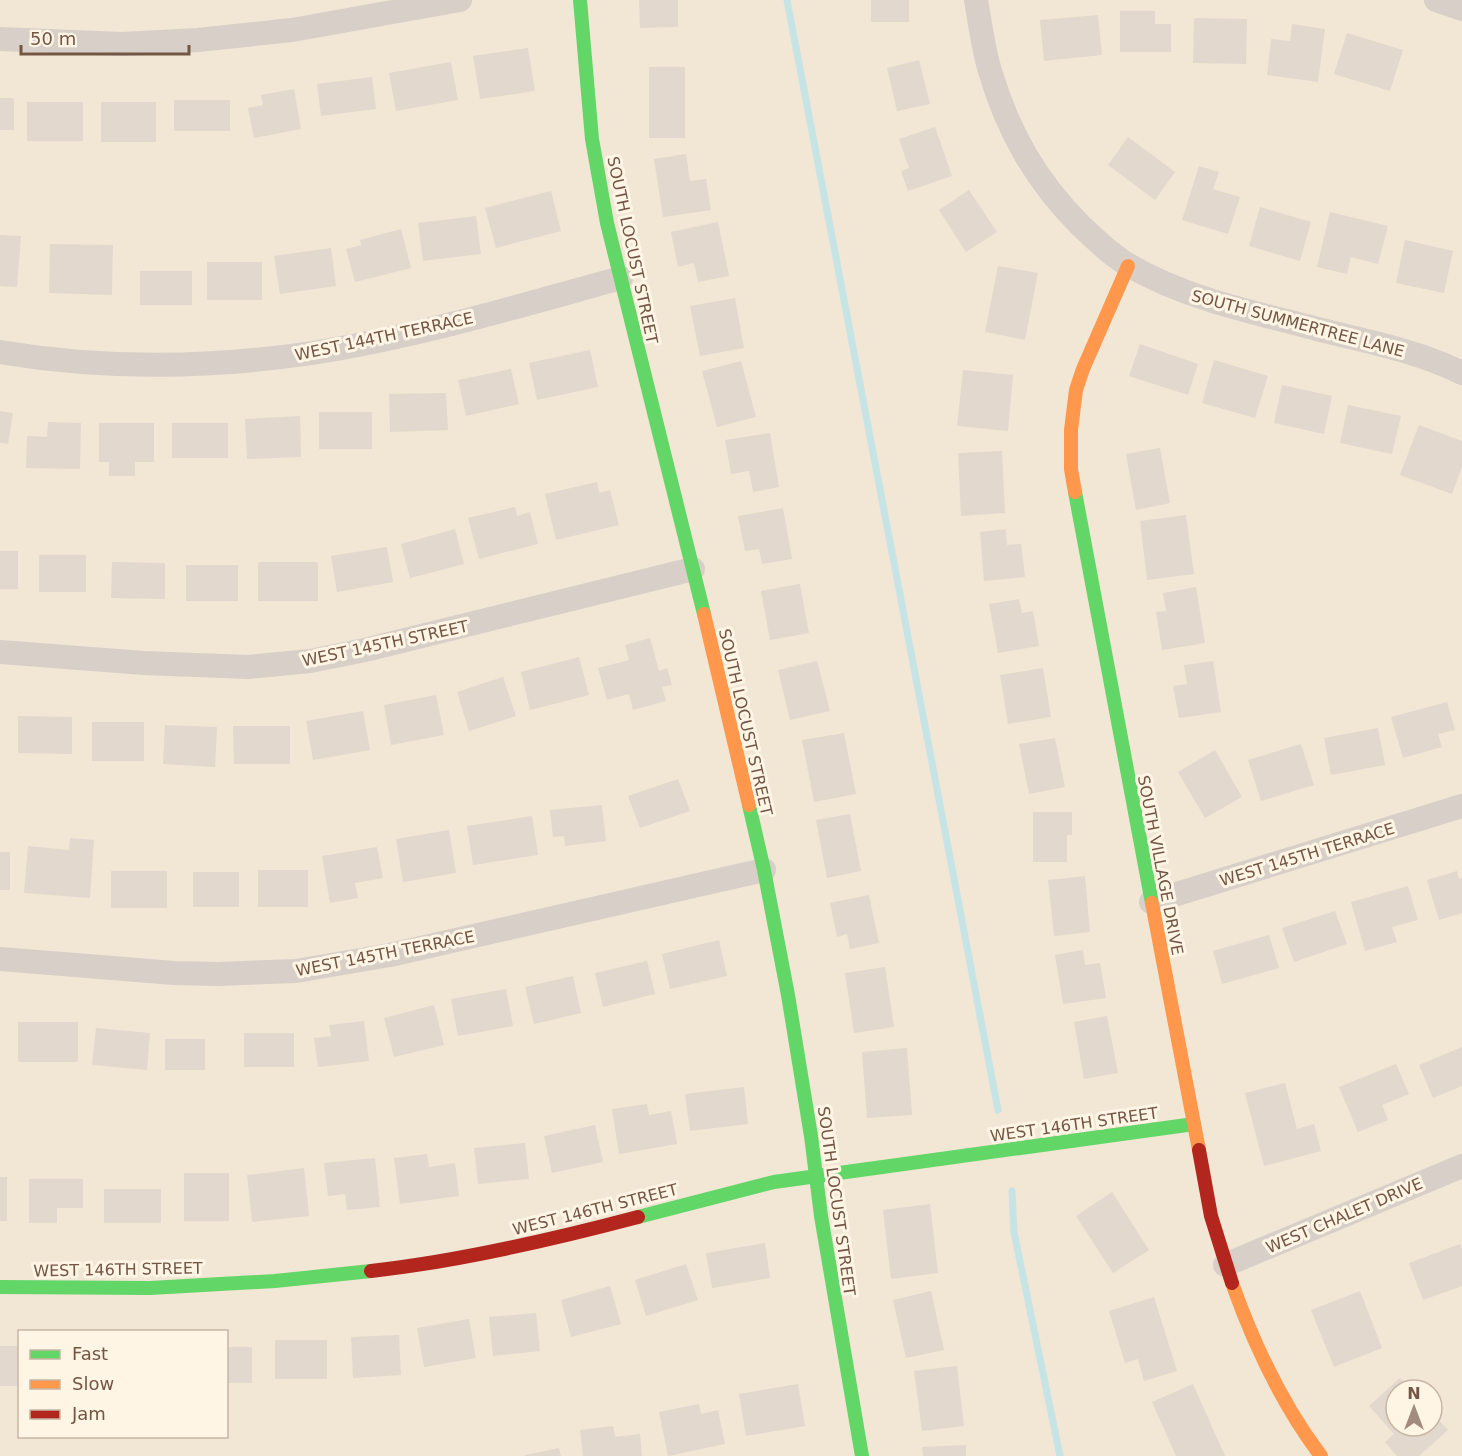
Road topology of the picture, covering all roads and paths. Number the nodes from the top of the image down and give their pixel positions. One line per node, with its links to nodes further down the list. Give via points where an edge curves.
1 (460, 0): 6 (street, via 291,30 198,40 122,44)
2 (580, 0): 8 (street, SOUTH LOCUST STREET, via 592,139)
3 (976, 0): 7 (street, SOUTH SUMMERTREE LANE, via 990,69 1007,121 1029,163 1062,207)
4 (1436, 0): 5 (street)
5 (1462, 9)
6 (0, 39)
7 (1128, 266): 10 (street, SOUTH SUMMERTREE LANE, via 1196,297 1405,352); 15 (street, SOUTH VILLAGE DRIVE, via 1076,390 1071,469)
8 (621, 278): 9 (street, WEST 144TH TERRACE, via 378,340 262,359 122,364); 11 (street, SOUTH LOCUST STREET)
9 (0, 352)
10 (1462, 373)
11 (693, 569): 12 (street, WEST 145TH STREET, via 310,661 248,667); 14 (street, SOUTH LOCUST STREET)
12 (0, 652)
13 (1462, 806): 15 (street, WEST 145TH TERRACE)
14 (764, 870): 16 (street, WEST 145TH TERRACE, via 390,955 296,971 174,973); 19 (street, SOUTH LOCUST STREET)
15 (1151, 902): 17 (street, SOUTH VILLAGE DRIVE)
16 (0, 959)
17 (1194, 1124): 19 (street, WEST 146TH STREET); 20 (street, SOUTH VILLAGE DRIVE, via 1211,1216)
18 (1462, 1166): 20 (street, WEST CHALET DRIVE)
19 (816, 1176): 21 (street, WEST 146TH STREET, via 722,1194 578,1233 378,1270 150,1288); 22 (street, SOUTH LOCUST STREET)
20 (1225, 1265): 23 (street, SOUTH VILLAGE DRIVE, via 1265,1365)
21 (0, 1287)
22 (862, 1456)
23 (1321, 1456)

